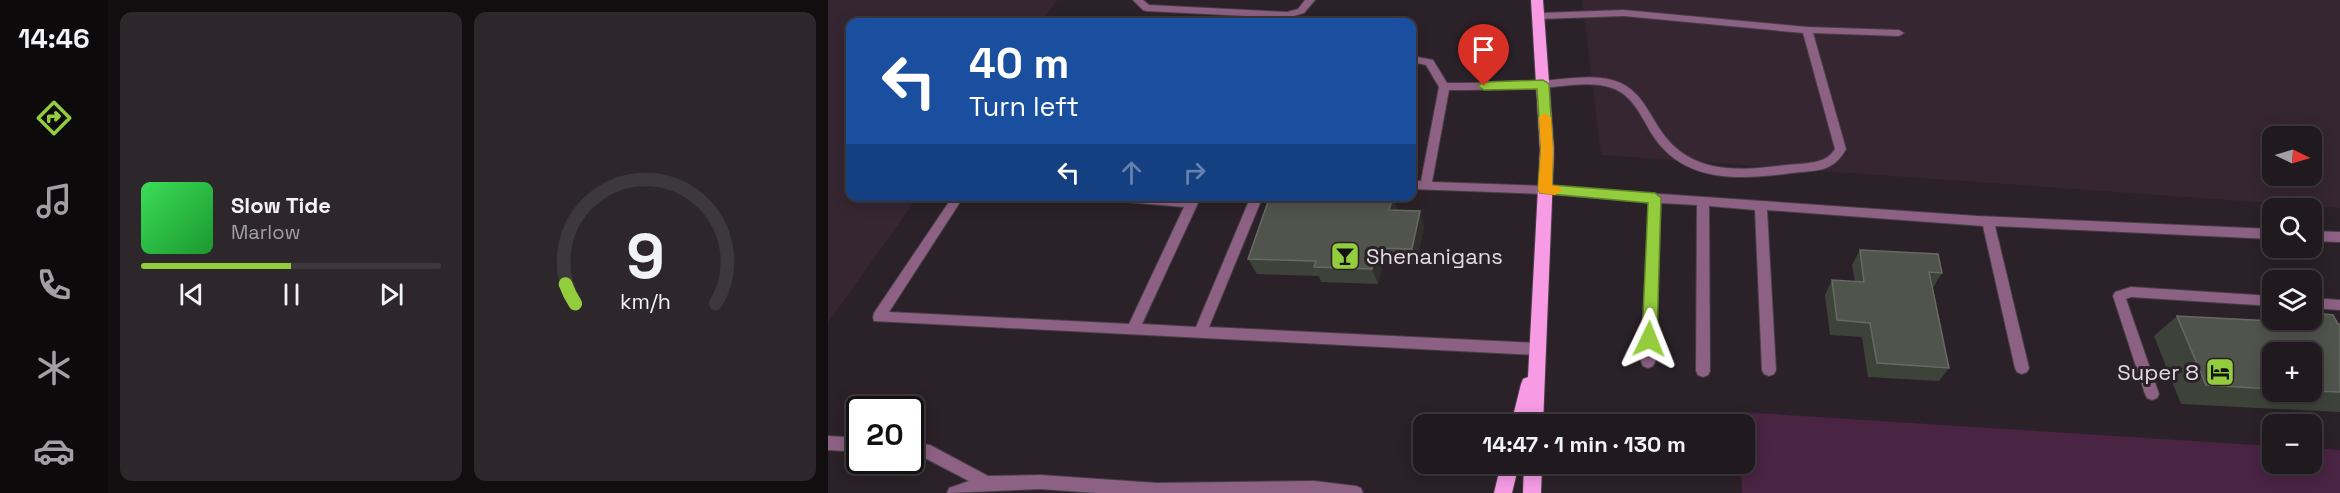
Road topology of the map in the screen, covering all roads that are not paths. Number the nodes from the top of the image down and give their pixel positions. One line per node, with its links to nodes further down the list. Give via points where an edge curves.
1 (1138, 0): 2 (lane, via 1146,8 1287,15 1307,8)
2 (1310, 0)
3 (1537, 0): 4 (main road)
4 (1539, 16): 5 (lane, via 1624,14); 8 (main road)
5 (1807, 30): 6 (lane); 8 (lane, via 1841,149 1835,159 1823,165 1730,173 1709,171 1684,163 1667,150 1633,97 1619,87 1604,83)
6 (1899, 33)
7 (1416, 60): 9 (lane, via 1429,62)
8 (1543, 84): 9 (lane); 12 (main road)
9 (1444, 87): 11 (lane)
10 (1416, 185): 11 (lane)
11 (1426, 186): 12 (lane)
12 (1545, 189): 13 (lane); 28 (main road)
13 (1655, 198): 17 (lane); 29 (lane)
14 (956, 201): 26 (lane, via 879,317)
15 (1166, 201): 26 (lane, via 1191,203)
16 (1255, 201): 27 (lane)
17 (1703, 202): 18 (lane); 31 (lane)
18 (1761, 206): 19 (lane); 32 (lane)
19 (1988, 221): 20 (lane); 30 (lane)
20 (2262, 234)
21 (2322, 236): 22 (lane)
22 (2340, 237)
23 (2262, 300): 33 (lane, via 2131,292 2119,296)
24 (2322, 304): 25 (lane)
25 (2340, 305)
26 (1133, 329): 27 (lane)
27 (1200, 333): 28 (lane)
28 (1537, 349): 34 (main road); 35 (main road)
29 (1648, 362)
30 (2022, 368)
31 (1703, 370)
32 (1769, 370)
33 (2152, 394)
34 (1521, 414)
35 (1534, 414)
36 (828, 443): 37 (lane)
37 (846, 444)
38 (924, 450): 41 (lane)
39 (1508, 474): 45 (main road)
40 (1533, 474): 46 (main road)
41 (987, 483): 42 (lane); 43 (lane)
42 (1037, 488): 44 (lane, via 1314,488)
43 (954, 493)
44 (1356, 493)
45 (1503, 493)
46 (1532, 493)

